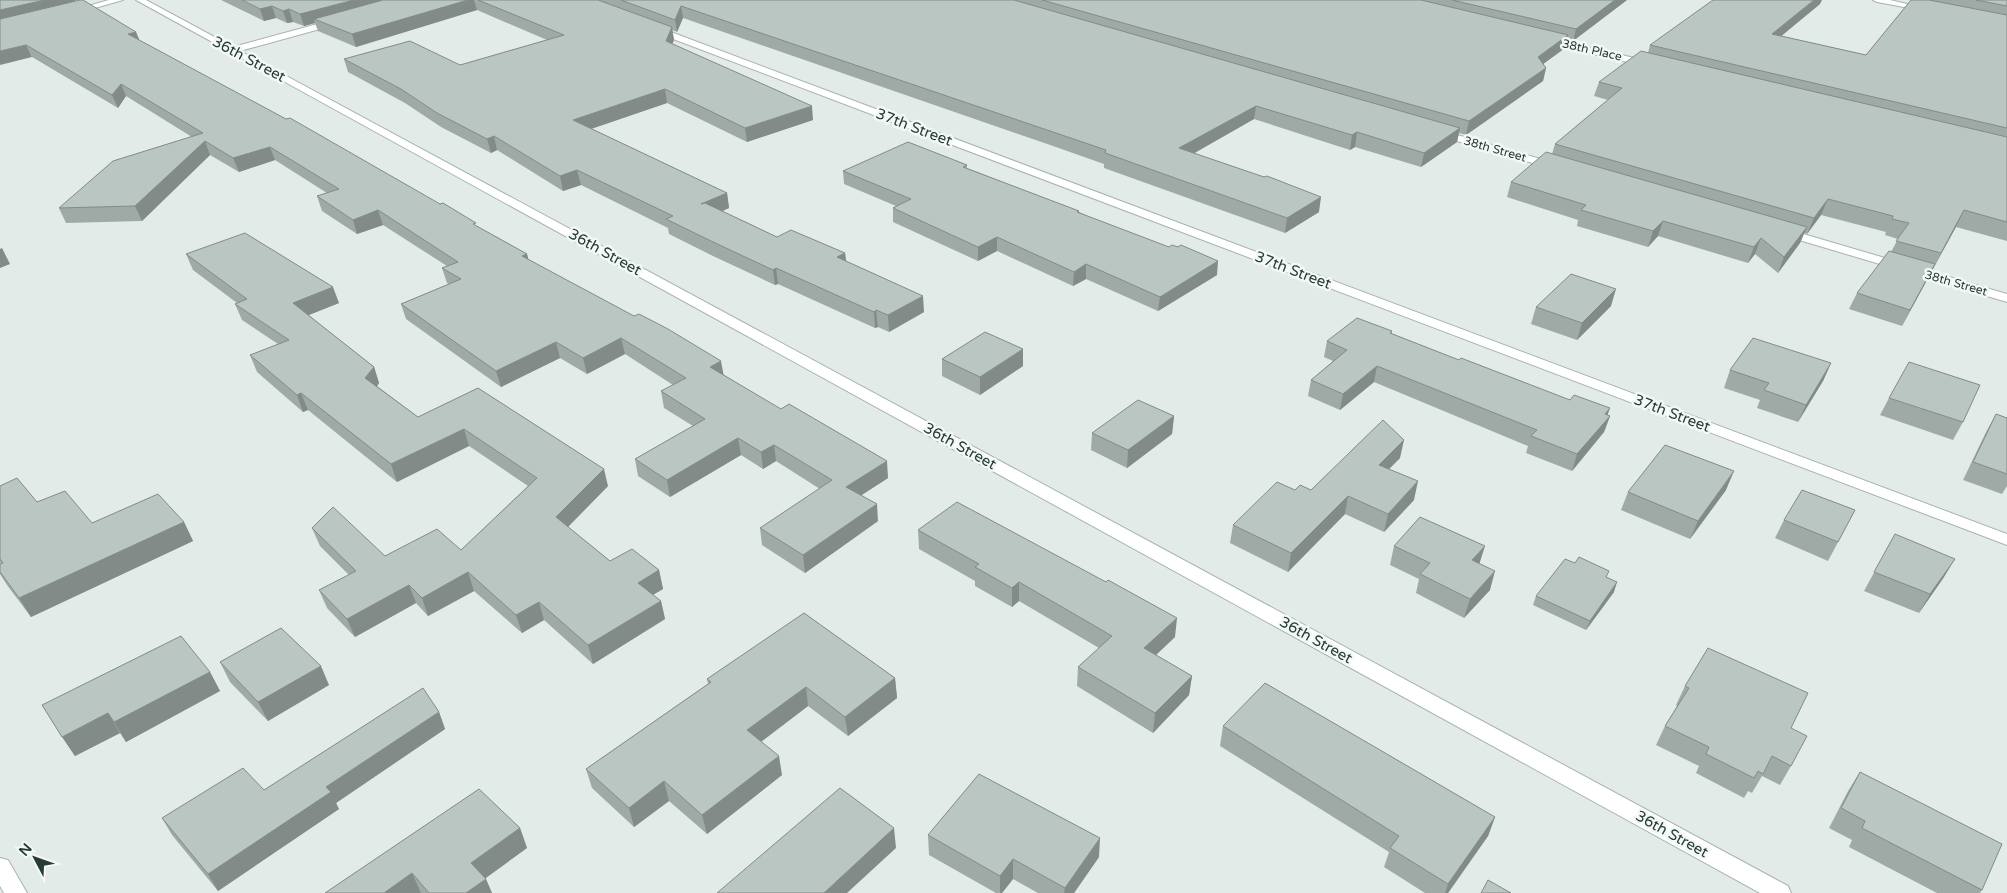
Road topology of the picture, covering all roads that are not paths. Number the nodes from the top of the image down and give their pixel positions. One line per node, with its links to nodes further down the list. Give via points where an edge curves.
1 (120, 0): 5 (street)
2 (140, 0): 9 (street, 36th Street)
3 (1877, 0): 4 (street)
4 (1932, 11)
5 (64, 13)
6 (344, 20): 9 (street)
7 (644, 25): 15 (street, 37th Street)
8 (1535, 37): 10 (street, 38th Place)
9 (233, 50): 18 (street, 36th Street)
10 (1660, 67)
11 (1433, 131): 12 (street, 38th Street)
12 (1567, 170)
13 (1768, 228): 14 (street, 38th Street)
14 (2007, 298)
15 (2007, 540)
16 (0, 867): 17 (street)
17 (16, 893)
18 (1780, 893)

